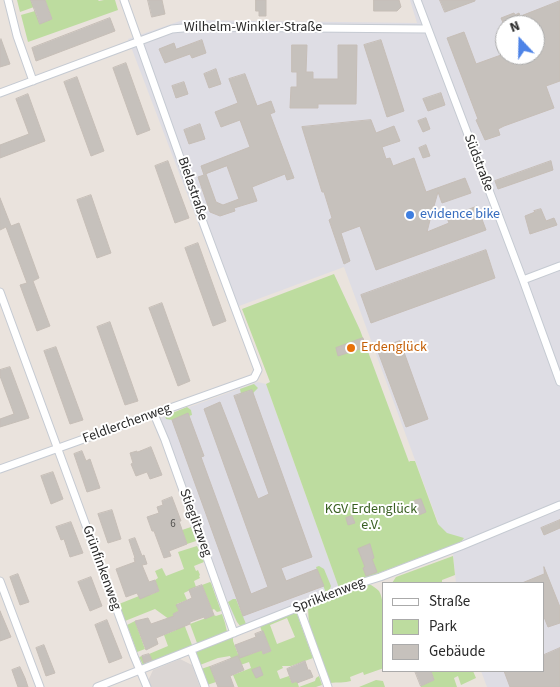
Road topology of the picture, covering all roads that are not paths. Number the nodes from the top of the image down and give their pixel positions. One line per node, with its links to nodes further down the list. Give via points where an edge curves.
1 (8, 0): 6 (street)
2 (124, 0): 5 (street, Bielastraße)
3 (417, 0): 4 (street, Südstraße)
4 (427, 29): 5 (street, Wilhelm-Winkler-Straße, via 194,27 172,29); 9 (street, Südstraße)
5 (139, 42): 6 (street, Wilhelm-Winkler-Straße); 11 (street, Bielastraße, via 258,370)
6 (33, 81): 7 (street, Wilhelm-Winkler-Straße)
7 (0, 93)
8 (560, 266): 9 (street)
9 (523, 280): 12 (street, Südstraße)
10 (0, 292): 14 (street, Grünfinkenweg)
11 (254, 378): 13 (street, Feldlerchenweg)
12 (560, 382)
13 (154, 414): 14 (street, Feldlerchenweg); 19 (street, Stieglitzweg)
14 (57, 448): 15 (street, Feldlerchenweg); 21 (street, Grünfinkenweg)
15 (0, 469)
16 (560, 505): 18 (street, Sprikkenweg)
17 (0, 581): 22 (street)
18 (299, 607): 19 (street, Sprikkenweg); 26 (street)
19 (234, 633): 20 (street, Sprikkenweg)
20 (191, 650): 21 (street, Sprikkenweg); 25 (street)
21 (140, 671): 23 (street, Sprikkenweg); 24 (street, Grünfinkenweg)
22 (40, 687)
23 (97, 687)
24 (148, 687)
25 (205, 687)
26 (328, 687)

